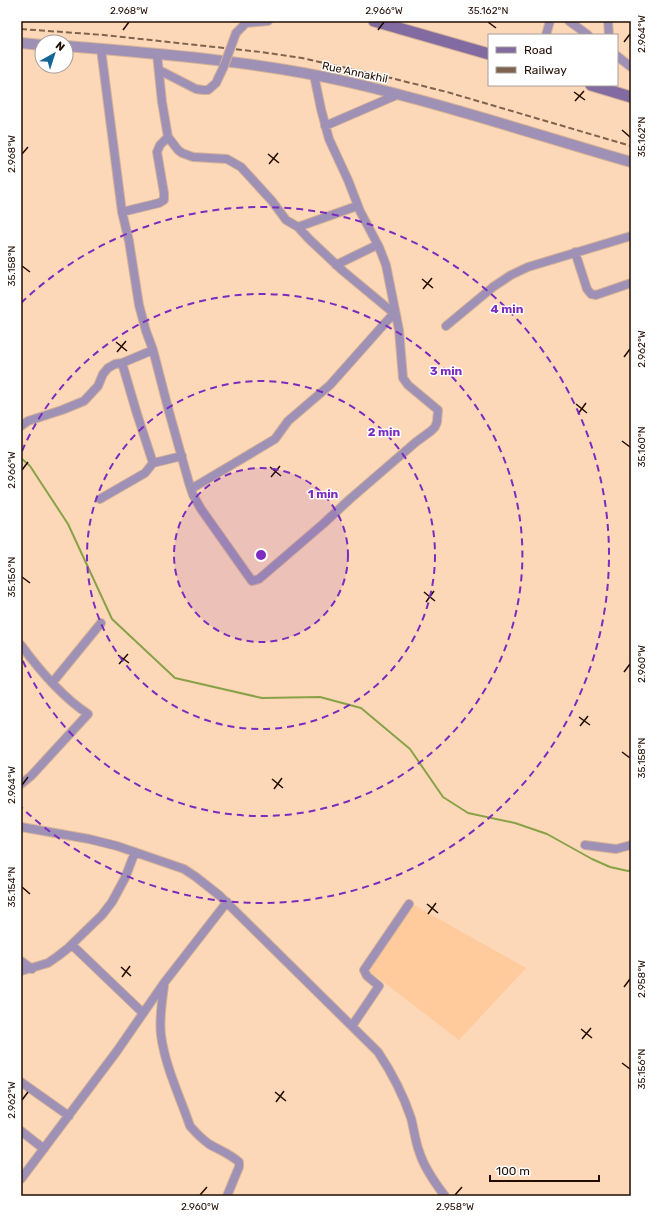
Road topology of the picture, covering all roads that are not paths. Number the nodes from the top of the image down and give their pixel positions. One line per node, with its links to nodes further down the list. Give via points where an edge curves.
1 (268, 21): 17 (street, bridge, via 246,23 236,33 216,83 208,90 196,89)
2 (374, 21): 14 (main road)
3 (550, 21): 6 (street)
4 (569, 21): 7 (street)
5 (608, 21): 8 (street)
6 (546, 34)
7 (587, 34)
8 (608, 34)
9 (21, 43): 10 (street)
10 (34, 44)
11 (74, 47): 12 (street, Rue Annakhil)
12 (100, 49): 13 (street, Rue Annakhil); 26 (street)
13 (157, 54): 17 (street); 18 (street, Rue Annakhil, via 205,58)
14 (488, 54)
15 (618, 57): 16 (street)
16 (631, 67)
17 (158, 70): 23 (street)
18 (314, 75): 20 (street, Rue Annakhil); 22 (street)
19 (594, 86): 21 (main road)
20 (399, 94): 22 (street); 24 (street, Rue Annakhil)
21 (631, 97)
22 (325, 126): 25 (street)
23 (168, 137): 26 (street, via 157,152 164,200); 27 (street, via 182,154 227,160 241,167 286,220)
24 (631, 162)
25 (357, 206): 27 (street); 29 (street)
26 (122, 212): 35 (street, via 139,306)
27 (298, 226): 31 (street)
28 (631, 236): 30 (street)
29 (378, 245): 31 (street); 33 (street, via 386,265)
30 (575, 252): 32 (street, via 591,294 596,295); 34 (street, via 528,266 511,275)
31 (336, 265): 33 (street)
32 (631, 283)
33 (395, 314): 40 (street, via 330,385 288,421 275,439); 40 (street, via 403,378 408,386 438,410 435,428 259,579 252,581 201,509)
34 (446, 326)
35 (154, 350): 36 (street); 38 (street)
36 (122, 363): 37 (street, via 108,368 98,386 84,401 28,421); 39 (street)
37 (21, 426)
38 (182, 456): 39 (street); 40 (street)
39 (153, 464): 41 (street, via 145,473)
40 (191, 490)
41 (100, 499)
42 (101, 623): 44 (street)
43 (21, 645): 44 (street)
44 (52, 683): 45 (street, via 88,714)
45 (21, 784)
46 (21, 827): 49 (street, via 89,839)
47 (585, 845): 48 (street, via 616,848)
48 (631, 845)
49 (135, 852): 50 (street, via 184,869); 52 (street, via 112,902)
50 (227, 902): 56 (street); 58 (street)
51 (409, 904): 58 (street, via 364,970 378,986)
52 (72, 945): 54 (street, via 48,963); 57 (street)
53 (21, 961): 54 (street)
54 (32, 969): 55 (street)
55 (21, 972)
56 (164, 983): 57 (street); 64 (street, via 160,1011 164,1053 190,1126 208,1143 239,1162)
57 (143, 1014): 60 (street)
58 (352, 1026): 65 (street, via 378,1052 396,1081 412,1120 419,1152)
59 (21, 1082): 60 (street)
60 (69, 1116): 62 (street)
61 (21, 1131): 62 (street)
62 (44, 1149): 63 (street)
63 (21, 1179)
64 (227, 1196)
65 (445, 1196)

